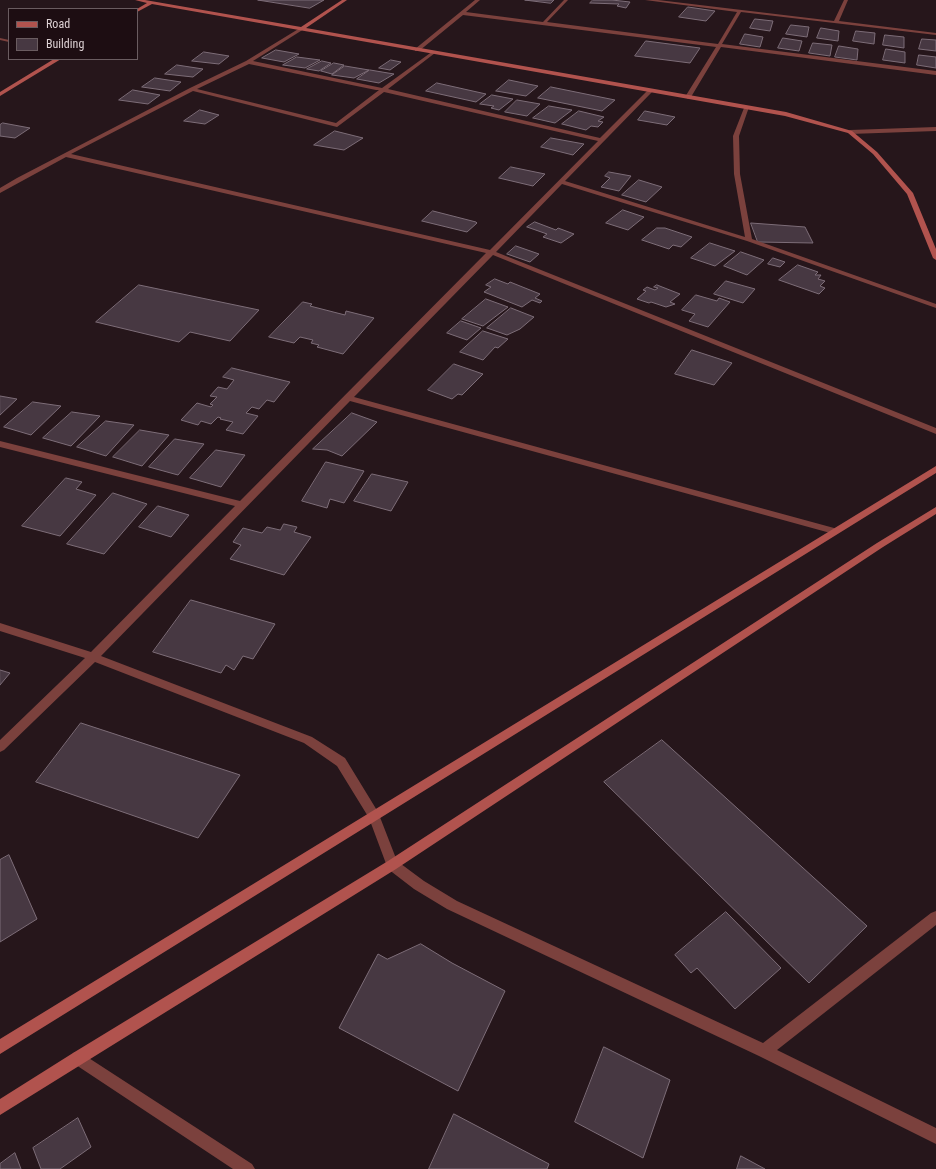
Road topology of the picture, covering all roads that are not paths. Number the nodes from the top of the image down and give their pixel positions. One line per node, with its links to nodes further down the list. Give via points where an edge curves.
1 (136, 0): 8 (street)
2 (345, 0): 15 (street)
3 (478, 0): 12 (street)
4 (566, 0): 14 (street)
5 (647, 0): 9 (street)
6 (702, 0): 9 (street)
7 (846, 0): 13 (street)
8 (152, 1): 10 (street); 15 (street)
9 (698, 6): 11 (street)
10 (138, 10)
11 (740, 11): 13 (street); 17 (street)
12 (462, 13): 14 (street); 18 (street)
13 (836, 22): 16 (street)
14 (544, 23): 17 (street)
15 (302, 29): 18 (street); 21 (street)
16 (936, 34)
17 (719, 45): 22 (street); 27 (street)
18 (417, 50): 19 (street)
19 (433, 52): 24 (street); 25 (street)
20 (56, 60): 26 (street)
21 (248, 62): 23 (street); 24 (street)
22 (936, 73)
23 (192, 89): 24 (street, via 337,125); 32 (street)
24 (384, 90): 31 (street)
25 (650, 90): 27 (street); 31 (street)
26 (0, 94)
27 (688, 97): 28 (street)
28 (747, 108): 30 (street, via 786,114); 35 (street, via 736,136 737,174)
29 (936, 129): 30 (street)
30 (850, 132): 37 (street, via 875,153 910,193)
31 (601, 140): 33 (street)
32 (65, 155): 34 (street); 36 (street)
33 (560, 182): 35 (street); 36 (street)
34 (0, 191)
35 (749, 240): 38 (street)
36 (491, 252): 39 (street); 40 (street)
37 (936, 258)
38 (936, 306)
39 (348, 398): 43 (street); 45 (street)
40 (936, 432)
41 (0, 444): 43 (street)
42 (936, 469): 45 (street)
43 (242, 505): 47 (street)
44 (936, 510): 50 (street)
45 (834, 531): 49 (street)
46 (0, 627): 47 (street)
47 (93, 657): 48 (street); 49 (street, via 308,740 341,762)
48 (0, 747)
49 (374, 816): 50 (street); 52 (street)
50 (392, 865): 53 (street, via 419,885 452,904); 54 (street)
51 (936, 917): 53 (street)
52 (0, 1047)
53 (764, 1050): 56 (street)
54 (78, 1058): 55 (street); 57 (street)
55 (0, 1108)
56 (936, 1136)
57 (247, 1169)

